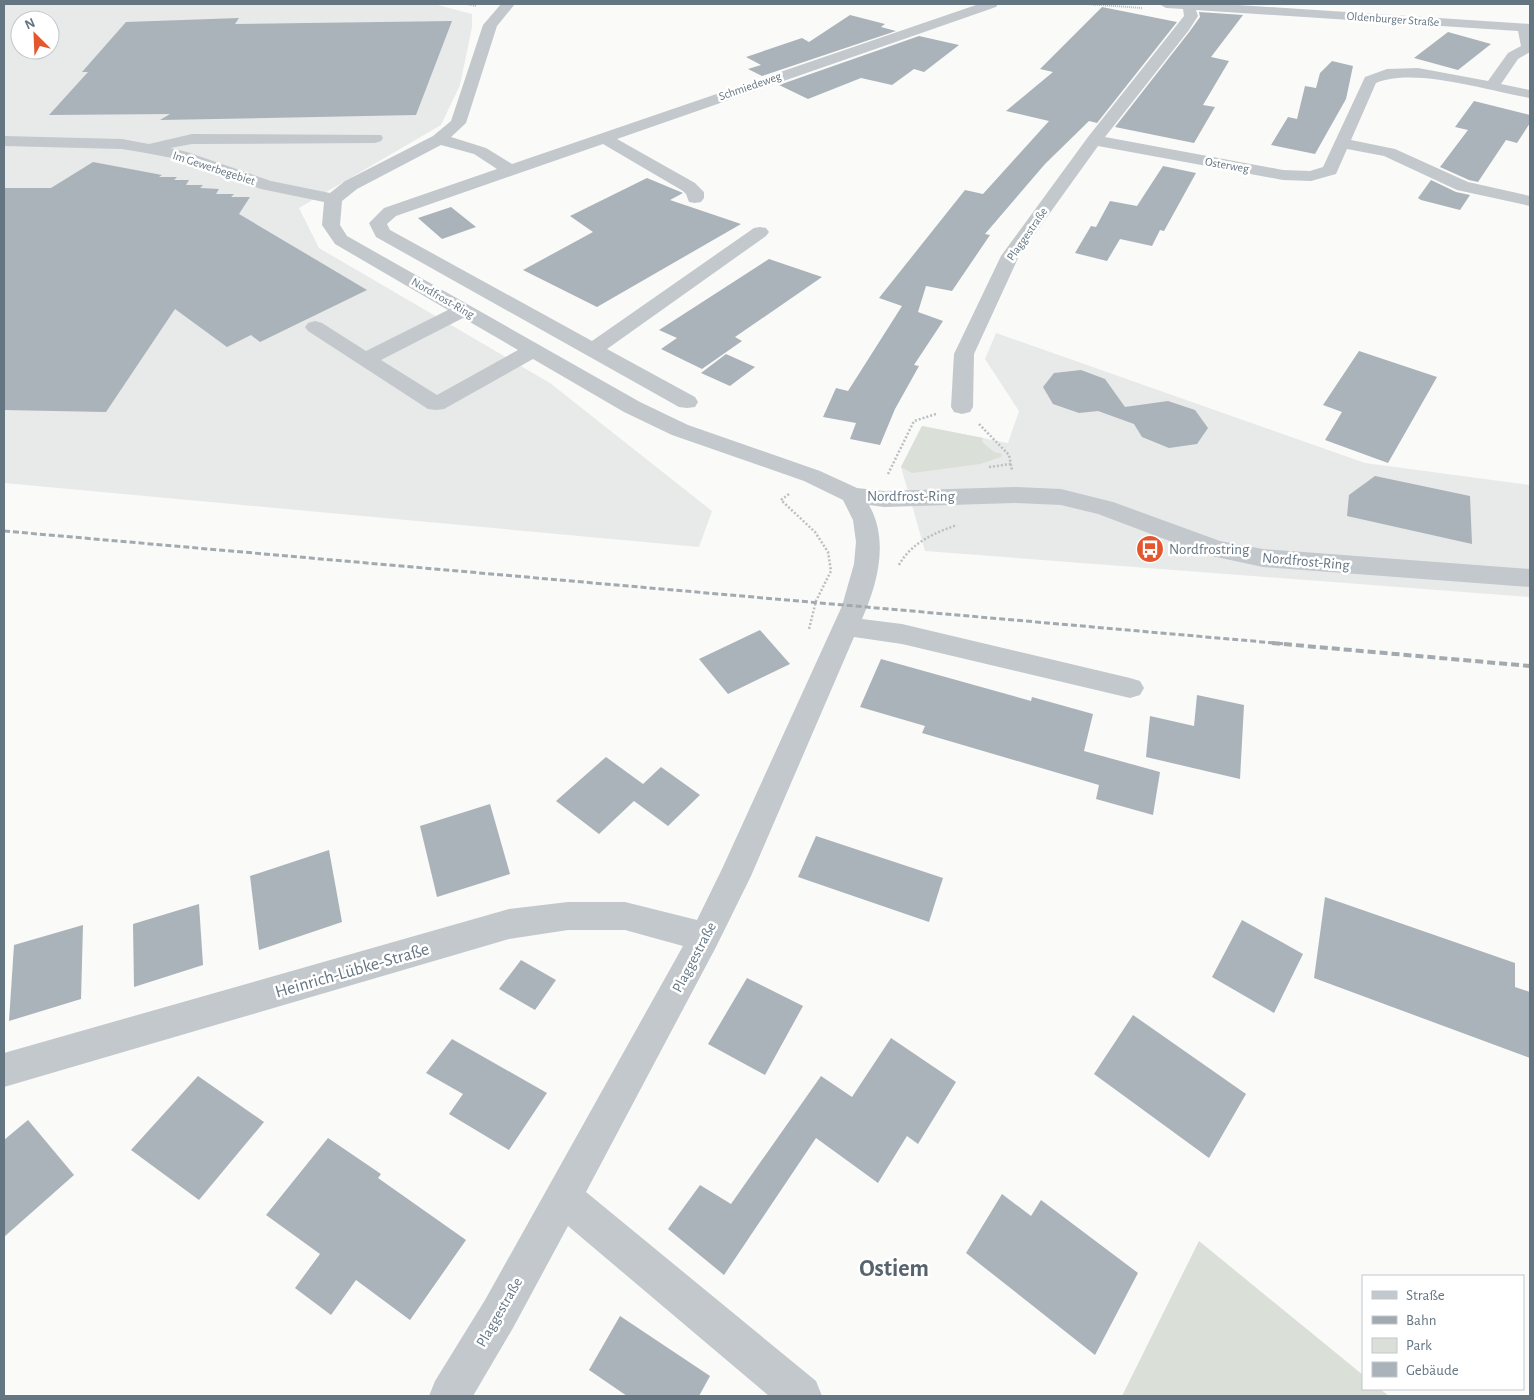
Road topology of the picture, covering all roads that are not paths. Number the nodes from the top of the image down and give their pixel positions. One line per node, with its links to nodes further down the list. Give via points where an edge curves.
1 (508, 4): 10 (street, via 488,16 458,123)
2 (991, 4): 8 (street, Schmiedeweg)
3 (1166, 4): 4 (street, Oldenburger Straße)
4 (1188, 5): 5 (street, Oldenburger Straße); 11 (street, Plaggestraße, via 1191,16 1184,27)
5 (1527, 27): 6 (street, via 1528,48 1513,56)
6 (1492, 86): 7 (street, Osterweg); 13 (street, Osterweg, via 1418,72 1387,73 1370,80)
7 (1530, 94)
8 (603, 137): 15 (street, Schmiedeweg); 16 (street, via 689,187 695,192)
9 (375, 138): 14 (street, via 192,139)
10 (439, 139): 15 (street, via 480,151); 17 (street, via 351,185)
11 (1094, 140): 13 (street, Osterweg, via 1283,175 1311,176 1330,170); 26 (street, Plaggestraße, via 1010,256 964,354)
12 (4, 141): 14 (street, Im Gewerbegebiet, via 122,144)
13 (1342, 143): 18 (street, via 1389,152 1463,186)
14 (146, 148): 17 (street, Im Gewerbegebiet, via 181,155 267,185)
15 (510, 170): 23 (street, Schmiedeweg, via 390,212 378,223 382,233)
16 (695, 198)
17 (333, 199): 20 (street, Nordfrost-Ring, via 332,225 341,240)
18 (1530, 201)
19 (760, 232): 23 (street)
20 (463, 310): 22 (street, Nordfrost-Ring); 24 (street)
21 (315, 327): 24 (street)
22 (533, 350): 24 (street, via 436,404); 27 (street, Nordfrost-Ring, via 632,407 680,430 812,476)
23 (592, 350): 25 (street, Schmiedeweg)
24 (366, 359)
25 (687, 402)
26 (962, 406)
27 (852, 495): 28 (street, Nordfrost-Ring, via 884,499 1016,494 1061,497 1105,508 1216,549 1262,558); 29 (street, Plaggestraße, via 865,520 869,544 866,568)
28 (1530, 578)
29 (846, 626): 30 (street, via 902,634); 31 (street, Plaggestraße)
30 (1130, 688)
31 (705, 938): 32 (street, Heinrich-Lübke-Straße, via 625,916 568,916 509,924); 33 (street, Plaggestraße)
32 (4, 1070)
33 (563, 1198): 34 (street, Plaggestraße); 35 (street)
34 (450, 1396)
35 (801, 1396)

